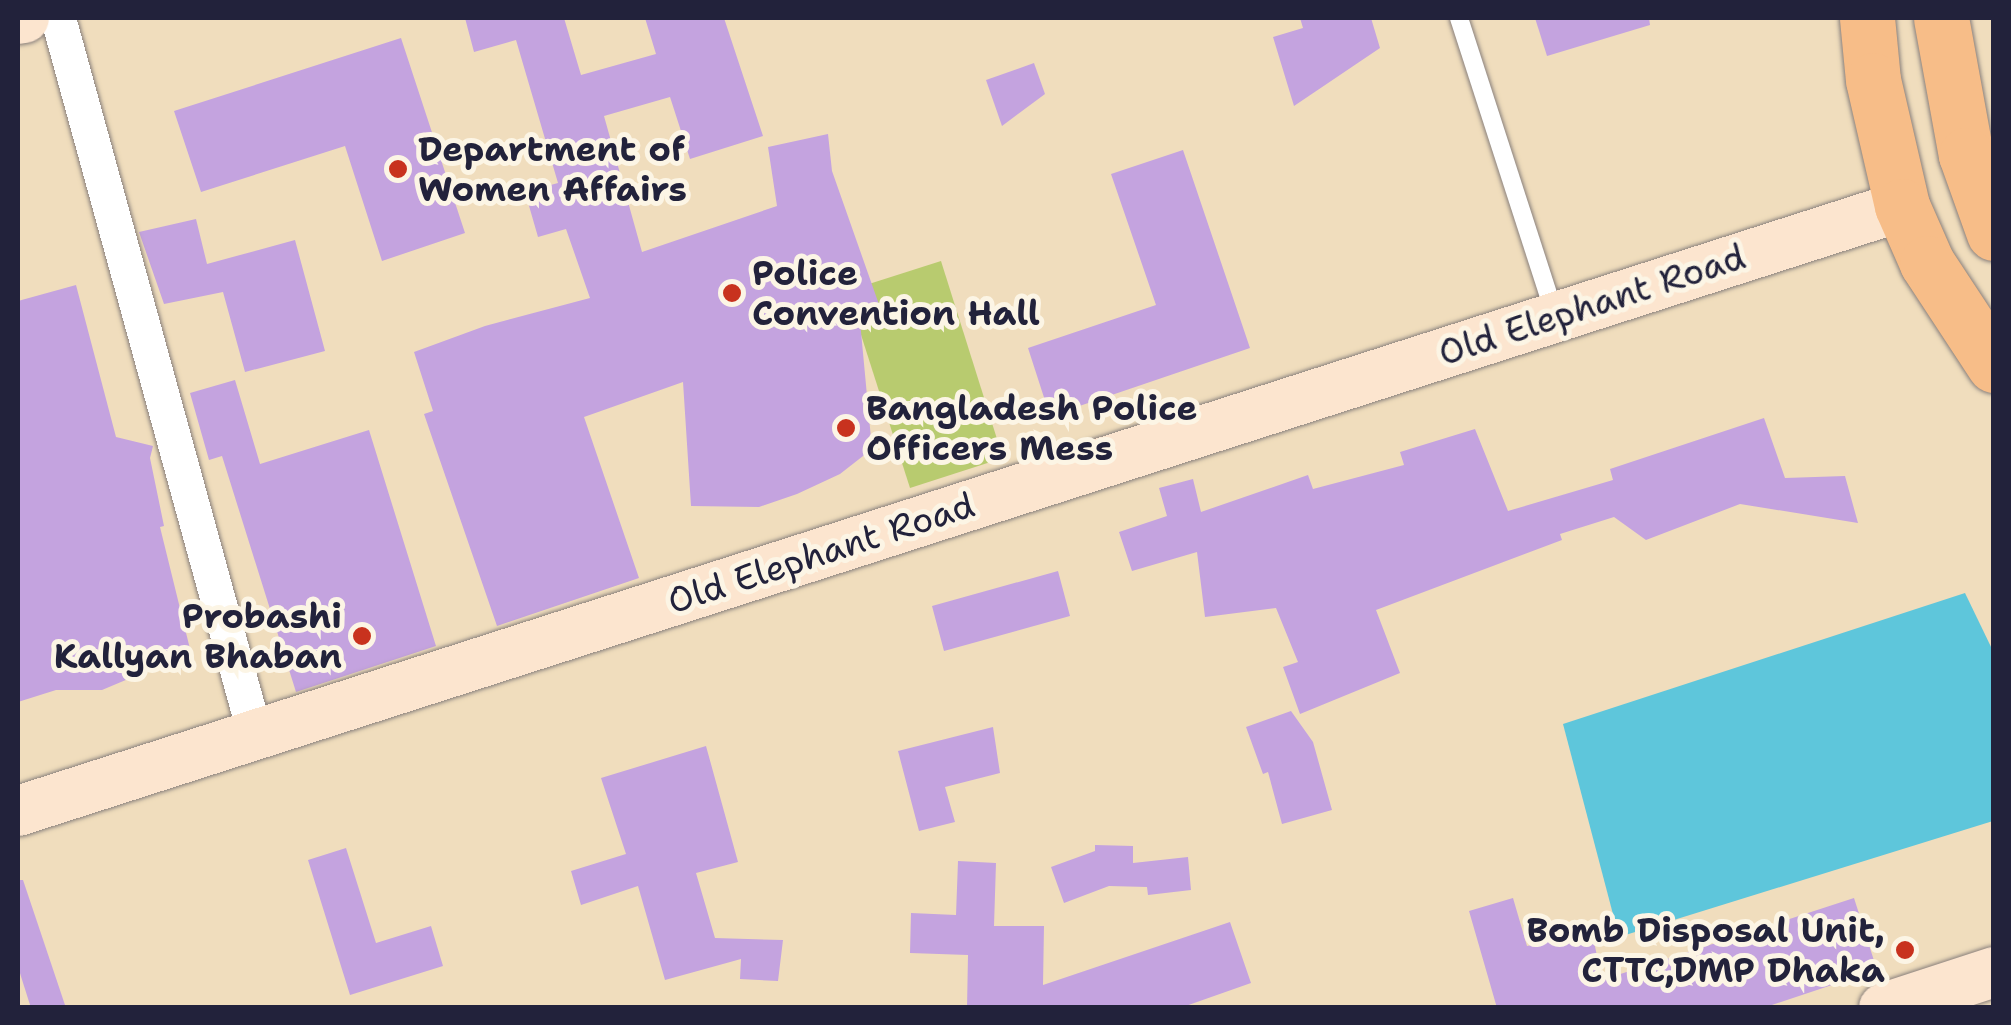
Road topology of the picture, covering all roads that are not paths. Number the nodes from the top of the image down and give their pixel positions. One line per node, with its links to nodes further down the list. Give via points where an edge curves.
1 (58, 18): 9 (street)
2 (1459, 18): 7 (lane)
3 (1868, 18): 5 (main road, via 1874,80)
4 (1941, 18): 6 (main road, via 1966,155)
5 (1902, 206): 7 (street, Old Elephant Road); 8 (main road, via 1927,263)
6 (1993, 231)
7 (1555, 316): 9 (street, Old Elephant Road)
8 (1994, 365)
9 (255, 735): 10 (street, Old Elephant Road)
10 (18, 811)
11 (1994, 972): 12 (street)
12 (1914, 1003)

